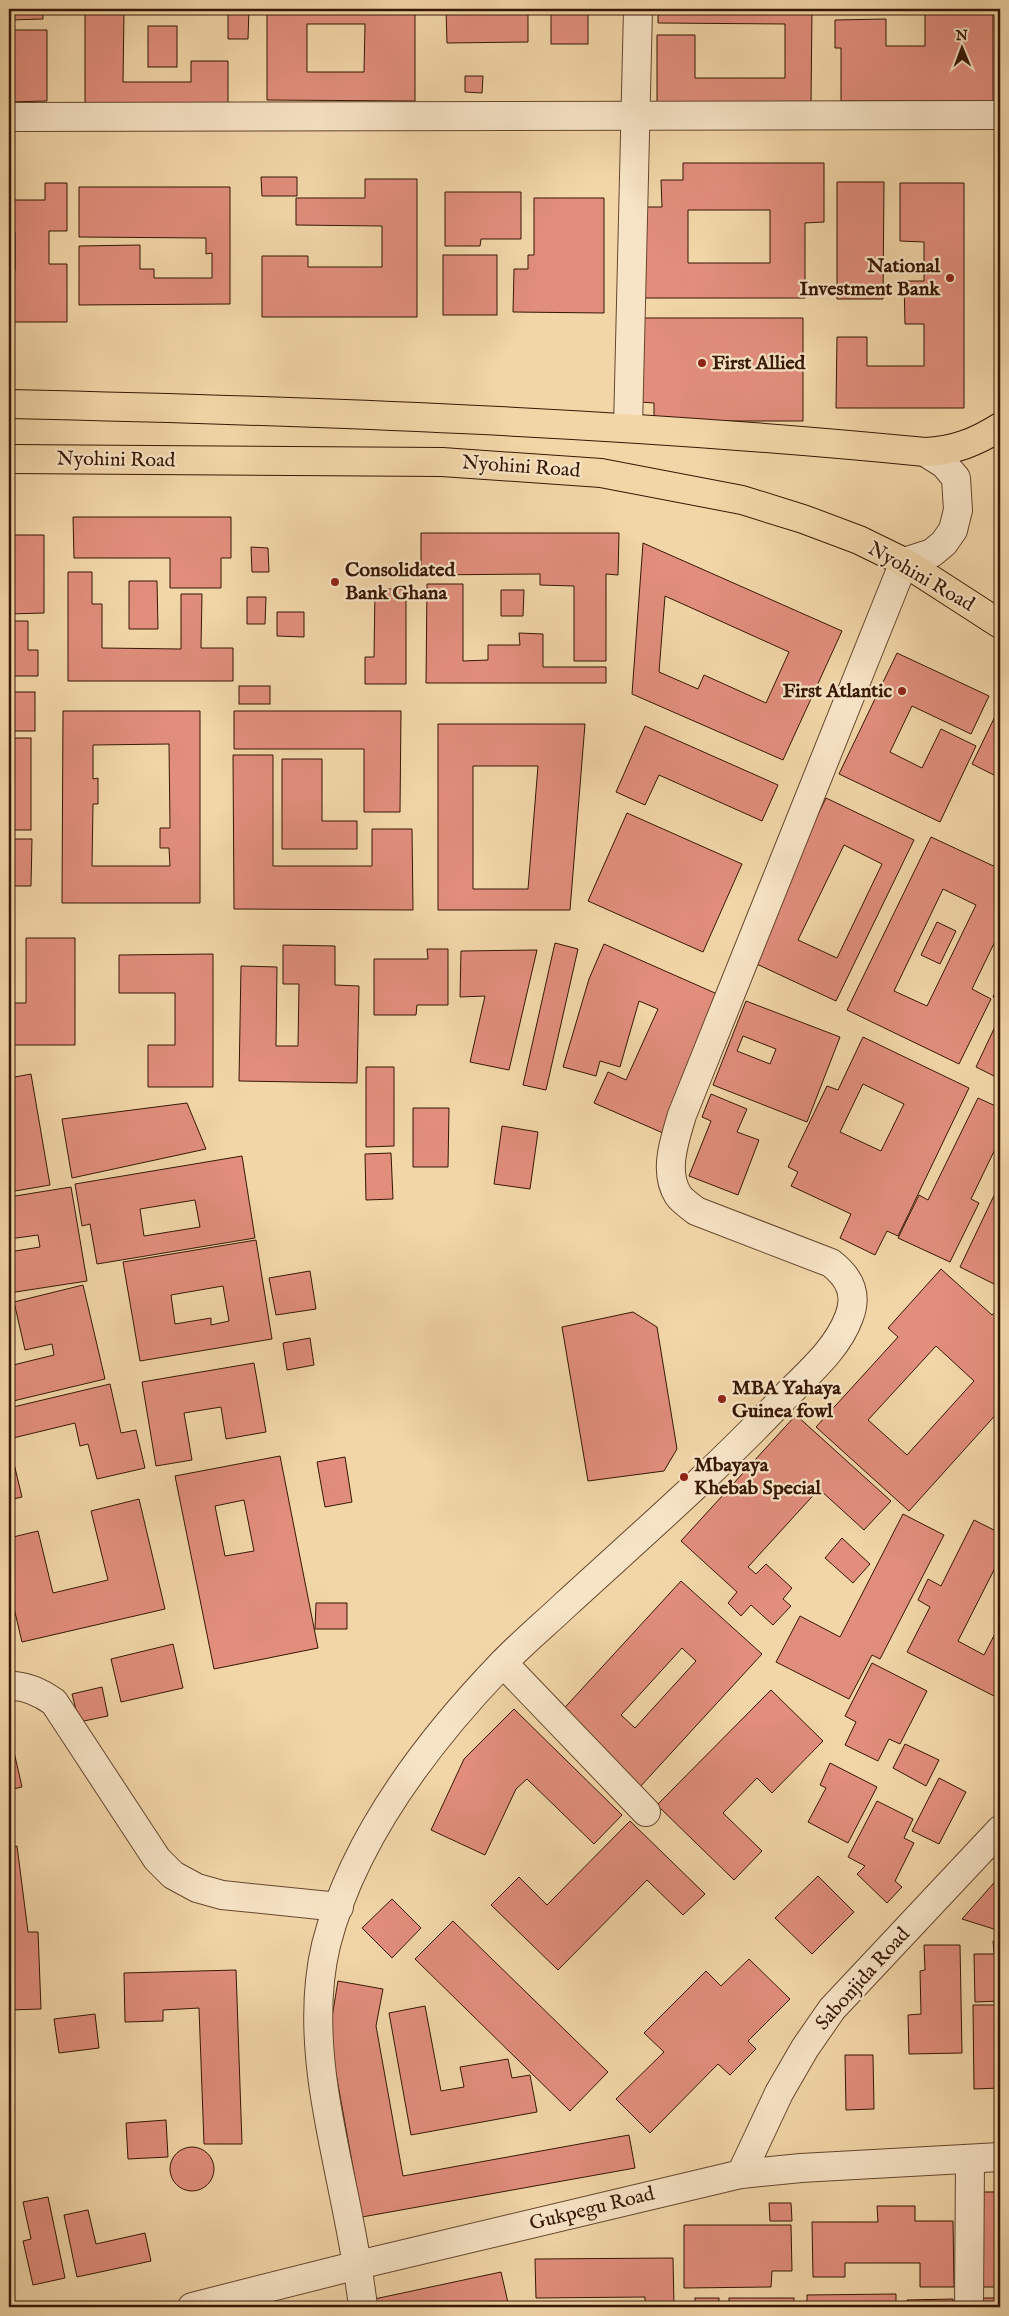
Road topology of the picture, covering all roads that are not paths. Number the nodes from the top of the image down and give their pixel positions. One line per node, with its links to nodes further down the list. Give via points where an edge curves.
1 (638, 9): 3 (street)
2 (1000, 115): 3 (street)
3 (635, 116): 4 (street); 7 (street)
4 (9, 117)
5 (9, 404): 7 (main road, via 207,408)
6 (1000, 427): 8 (main road, via 964,446)
7 (628, 428): 8 (main road)
8 (924, 452): 10 (street, via 944,464 956,478 958,510 954,530 944,543 932,553)
9 (9, 459): 10 (main road, Nyohini Road, via 442,462 601,473 751,503 803,518)
10 (904, 562): 11 (main road, Nyohini Road); 12 (street, via 682,1115 673,1144 671,1172 678,1194 696,1211 831,1263 844,1274 853,1292 851,1315 829,1351 758,1426)
11 (1000, 624)
12 (503, 1663): 14 (street); 16 (street, via 445,1726 411,1771 358,1861)
13 (9, 1686): 16 (street, via 39,1692 54,1702 157,1859 173,1875 197,1888 222,1895)
14 (646, 1812)
15 (1000, 1830): 19 (street, Sabonjida Road, via 832,2009 779,2093)
16 (339, 1907): 20 (street, via 326,1946 319,1992 320,2042 324,2090)
17 (1000, 2157): 18 (street, Gukpegu Road)
18 (970, 2159): 19 (street, Gukpegu Road); 23 (street)
19 (741, 2174): 20 (street, Gukpegu Road)
20 (358, 2265): 21 (street, Gukpegu Road); 22 (street)
21 (192, 2307)
22 (363, 2307)
23 (969, 2307)

